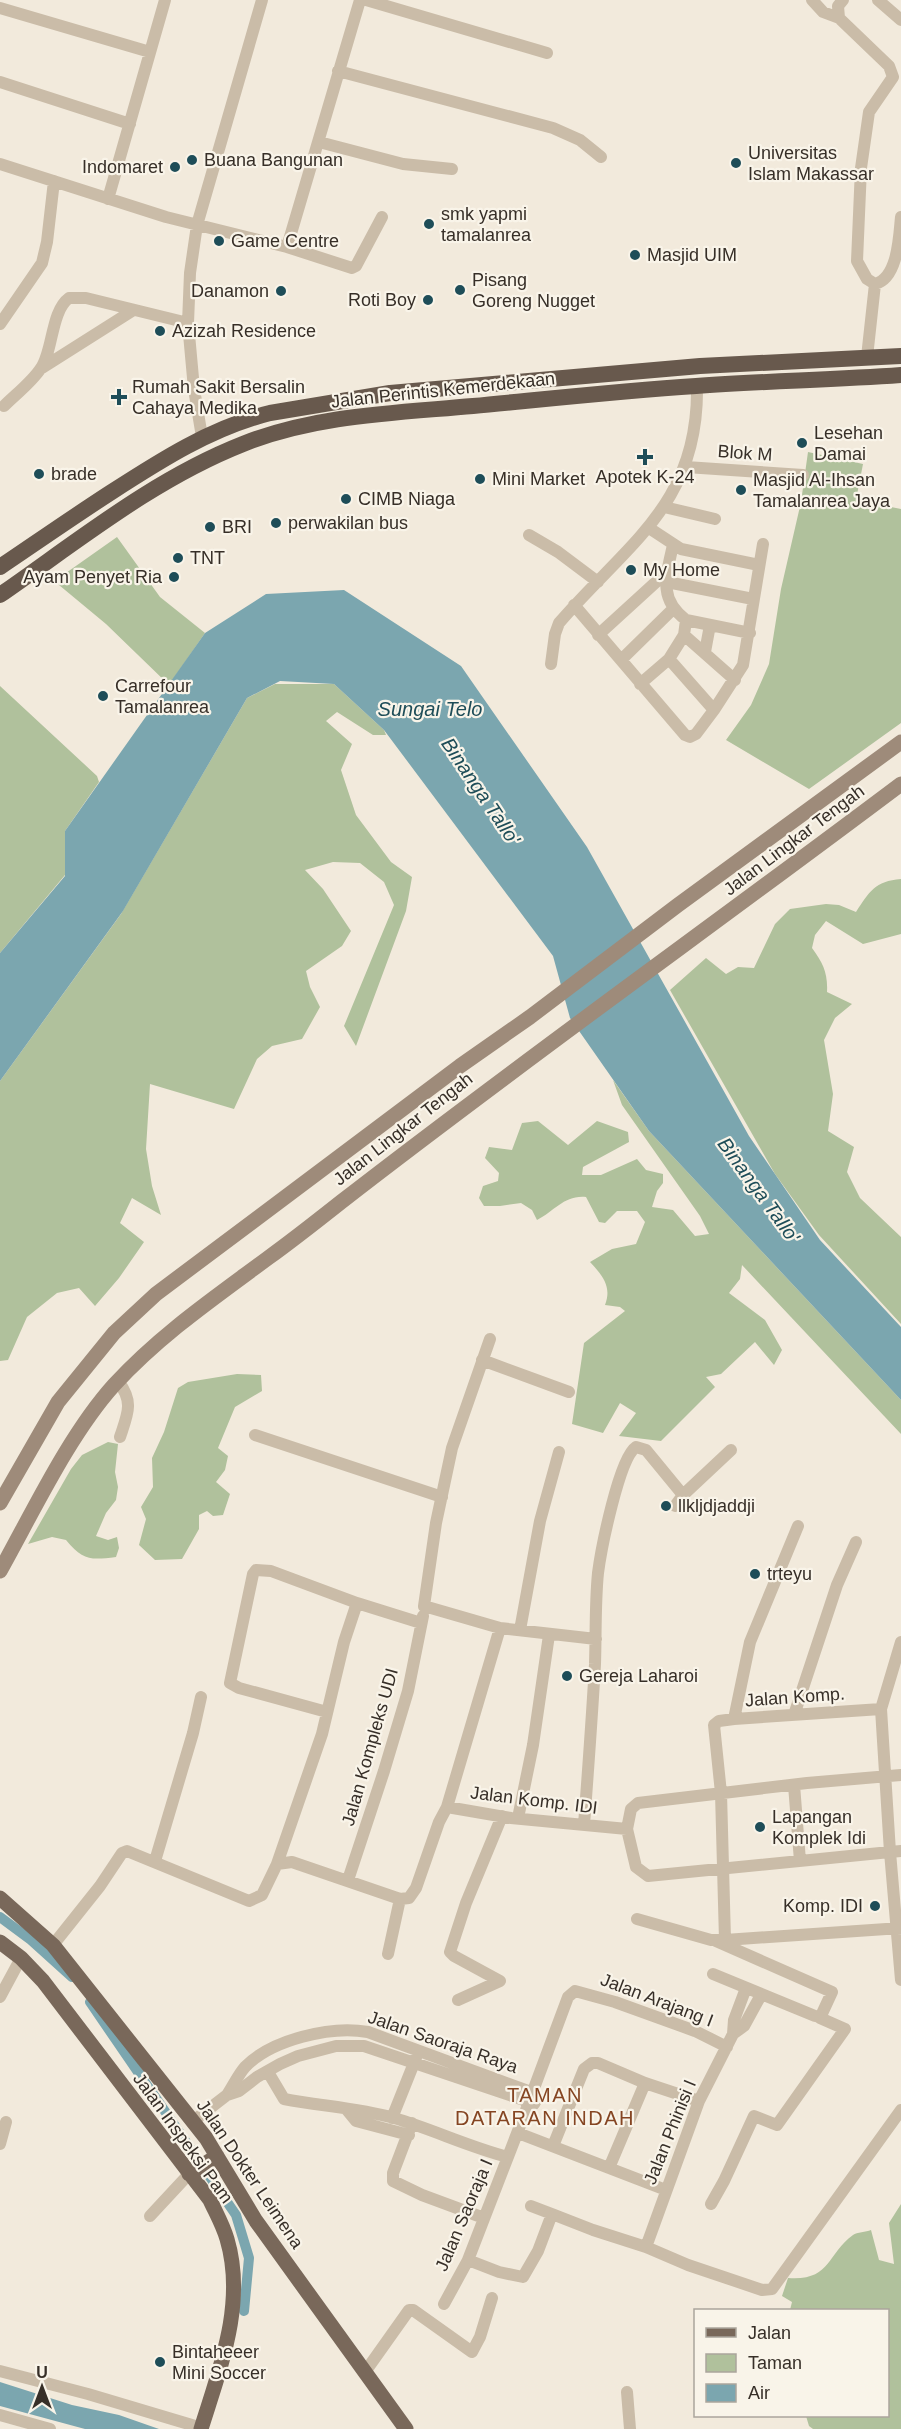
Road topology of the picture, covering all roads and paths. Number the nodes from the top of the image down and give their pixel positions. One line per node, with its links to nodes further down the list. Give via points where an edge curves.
1 (165, 0): 11 (street)
2 (262, 0): 25 (street)
3 (360, 0): 13 (street)
4 (366, 0): 12 (street)
5 (812, 0): 9 (street, via 824,12)
6 (843, 0): 9 (street, via 838,6)
7 (878, 0): 10 (street)
8 (4, 6): 11 (street)
9 (839, 18): 14 (street)
10 (901, 20)
11 (150, 52): 16 (street)
12 (547, 52)
13 (338, 71): 17 (street); 18 (street, via 553,128 580,140)
14 (898, 78): 27 (street, via 869,112 861,168 857,261)
15 (0, 82): 16 (street)
16 (130, 124): 22 (street)
17 (319, 142): 20 (street, via 403,164); 26 (street)
18 (601, 157)
19 (0, 165): 21 (street)
20 (452, 169)
21 (54, 181): 22 (street); 30 (street, via 42,263)
22 (108, 199): 25 (street)
23 (382, 217): 26 (street, via 354,268)
24 (901, 217): 27 (street, via 893,265)
25 (197, 225): 26 (street); 29 (street)
26 (287, 247)
27 (874, 284): 32 (street)
28 (132, 311): 29 (street); 33 (street); 33 (street, via 77,297 66,300)
29 (188, 323): 37 (street)
30 (0, 324)
31 (901, 356): 32 (highway, Jalan Perintis Kemerdekaan)
32 (867, 357): 37 (highway, Jalan Perintis Kemerdekaan, via 700,366 390,393 252,417)
33 (42, 368): 36 (street)
34 (901, 375): 35 (highway, Jalan Perintis Kemerdekaan)
35 (697, 386): 38 (street, via 697,410); 45 (highway, Jalan Perintis Kemerdekaan, via 404,412 294,428 213,456 138,499)
36 (4, 406)
37 (202, 437): 41 (highway, Jalan Perintis Kemerdekaan)
38 (686, 467): 39 (street, Blok M); 40 (street)
39 (803, 475)
40 (664, 507): 42 (street); 43 (street)
41 (70, 519): 45 (highway); 49 (highway, Jalan Perintis Kemerdekaan)
42 (715, 519)
43 (649, 528): 47 (street); 51 (street)
44 (529, 535): 51 (street)
45 (83, 537): 52 (highway, Jalan Perintis Kemerdekaan)
46 (764, 544): 48 (street)
47 (673, 545): 48 (street); 50 (street)
48 (759, 565): 53 (street)
49 (0, 567)
50 (667, 577): 53 (street); 55 (street); 59 (street)
51 (598, 582): 54 (street)
52 (0, 595)
53 (753, 599): 58 (street)
54 (574, 605): 59 (street); 64 (street, via 556,628)
55 (672, 610): 56 (street); 63 (street)
56 (686, 620): 57 (street); 60 (street)
57 (710, 625): 58 (street); 61 (street)
58 (750, 633): 65 (street)
59 (598, 635): 63 (street)
60 (684, 635): 61 (street); 62 (street)
61 (705, 652): 65 (street)
62 (669, 659): 66 (street); 67 (street)
63 (621, 660): 66 (street)
64 (550, 664)
65 (735, 680): 67 (street)
66 (640, 684): 67 (street, via 687,736 696,734)
67 (714, 710)
68 (901, 742): 79 (main road, Jalan Lingkar Tengah, via 156,1294 114,1333 58,1402)
69 (901, 784): 72 (main road, Jalan Lingkar Tengah, via 477,1096 184,1318)
70 (490, 1338): 71 (street, Jalan Kompleks UDI)
71 (482, 1360): 73 (street); 78 (street, Jalan Kompleks UDI, via 452,1448)
72 (118, 1381): 75 (street, via 129,1405); 82 (main road, Jalan Lingkar Tengah, via 88,1417)
73 (569, 1392)
74 (255, 1435): 78 (street)
75 (120, 1437)
76 (731, 1450): 89 (street, via 679,1500 646,1449 632,1450 623,1467 601,1554)
77 (559, 1452): 87 (street, via 540,1521)
78 (442, 1497): 84 (street, Jalan Kompleks UDI)
79 (0, 1503)
80 (798, 1526): 95 (street, via 750,1642)
81 (856, 1542): 94 (street, via 837,1585)
82 (0, 1571)
83 (357, 1602): 85 (street); 93 (street); 93 (street, via 271,1571 256,1570 253,1574 230,1683)
84 (424, 1606): 85 (street, Jalan Kompleks UDI); 86 (street)
85 (421, 1623): 110 (street, Jalan Kompleks UDI, via 408,1691)
86 (500, 1628): 87 (street); 100 (street)
87 (520, 1630): 88 (street)
88 (549, 1635): 89 (street); 102 (street)
89 (596, 1638): 103 (street)
90 (901, 1642): 92 (street)
91 (201, 1697): 106 (street)
92 (881, 1709): 94 (street, Jalan Komp.); 97 (street)
93 (327, 1712): 108 (street)
94 (794, 1715): 95 (street, Jalan Komp.)
95 (734, 1719): 99 (street, Jalan Komp., via 714,1725)
96 (901, 1775): 97 (street)
97 (886, 1776): 98 (street); 105 (street)
98 (794, 1785): 99 (street); 107 (street)
99 (721, 1793): 104 (street, via 635,1804); 109 (street, Jalan Komp.)
100 (447, 1808): 101 (street, Jalan Komp. IDI); 112 (street, Jalan Komp. IDI, via 416,1888 409,1898)
101 (502, 1816): 102 (street, Jalan Komp. IDI); 126 (street, via 450,1952 500,1981)
102 (518, 1818): 103 (street, Jalan Komp. IDI)
103 (584, 1825): 104 (street, Jalan Komp. IDI)
104 (627, 1829): 109 (street, via 636,1867 645,1876)
105 (896, 1851): 107 (street); 114 (street)
106 (155, 1861): 108 (street, via 249,1901 261,1895); 117 (street, via 133,1852 122,1853)
107 (800, 1861): 109 (street)
108 (277, 1864): 110 (street, via 292,1862)
109 (724, 1869): 115 (street, Jalan Komp.)
110 (348, 1880): 112 (street)
111 (0, 1898): 117 (main road, Jalan Dokter Leimena)
112 (400, 1899): 118 (street)
113 (637, 1919): 115 (street)
114 (899, 1928): 115 (street); 121 (street)
115 (721, 1941): 153 (street, via 832,1992 820,2018 845,2029 777,2125 754,2116)
116 (0, 1942): 119 (main road, Jalan Inspeksi Pam)
117 (53, 1945): 143 (main road, Jalan Dokter Leimena)
118 (388, 1954)
119 (21, 1958): 125 (street); 151 (main road, Jalan Inspeksi Pam, via 43,1981)
120 (713, 1974): 122 (street)
121 (901, 1980)
122 (746, 1988): 124 (street); 129 (street, Jalan Phinisi I, via 734,2020)
123 (573, 1992): 131 (street, Jalan Arajang I, via 625,2006); 137 (street, Jalan Saoraja I)
124 (761, 1995): 127 (street); 129 (street, Jalan Phinisi I, via 744,2026)
125 (0, 1997)
126 (458, 2000)
127 (815, 2016)
128 (362, 2031): 130 (street); 132 (street, Jalan Saoraja Raya); 136 (street, Jalan Saoraja Raya, via 326,2032 291,2040 245,2067)
129 (734, 2034): 131 (street, Jalan Phinisi I)
130 (358, 2045): 133 (street, Jalan Saoraja Raya); 134 (street, Jalan Saoraja Raya, via 298,2056)
131 (727, 2047): 138 (street, Jalan Phinisi I)
132 (419, 2051): 133 (street); 137 (street, Jalan Saoraja Raya)
133 (414, 2063): 137 (street, Jalan Saoraja Raya); 141 (street)
134 (268, 2072): 136 (street, Jalan Saoraja Raya); 139 (street, via 284,2099)
135 (645, 2084): 138 (street); 147 (street, via 598,2063 589,2064); 150 (street)
136 (227, 2095): 143 (street, Jalan Saoraja Raya)
137 (528, 2097): 145 (street, Jalan Saoraja I)
138 (699, 2101): 152 (street, Jalan Phinisi I)
139 (347, 2110): 141 (street); 144 (street, via 356,2121)
140 (901, 2110): 158 (street, via 772,2289 762,2290)
141 (392, 2118): 144 (street)
142 (7, 2122): 146 (street)
143 (192, 2122): 148 (main road, Jalan Dokter Leimena)
144 (410, 2129): 149 (street); 157 (street, via 393,2181)
145 (518, 2133): 147 (street); 149 (street, Jalan Saoraja I)
146 (0, 2144)
147 (553, 2146): 150 (street)
148 (218, 2156): 151 (main road); 163 (main road, Jalan Dokter Leimena, via 256,2221)
149 (508, 2157): 157 (street, Jalan Saoraja I)
150 (609, 2168): 152 (street)
151 (189, 2174): 156 (street); 166 (main road, Jalan Inspeksi Pam, via 210,2200 223,2227 235,2291 232,2318)
152 (666, 2190): 158 (street, Jalan Phinisi I)
153 (711, 2204)
154 (531, 2206): 155 (street)
155 (552, 2214): 158 (street); 159 (street, via 523,2277)
156 (150, 2216)
157 (484, 2218): 159 (street, Jalan Saoraja I)
158 (646, 2247)
159 (468, 2260): 161 (street, Jalan Saoraja I)
160 (492, 2298): 163 (street, via 472,2352 409,2310)
161 (444, 2304)
162 (0, 2371): 166 (street)
163 (365, 2372): 168 (main road, Jalan Dokter Leimena)
164 (627, 2392): 169 (street)
165 (0, 2415): 167 (street)
166 (201, 2428)
167 (50, 2429)
168 (406, 2429)
169 (630, 2429)

